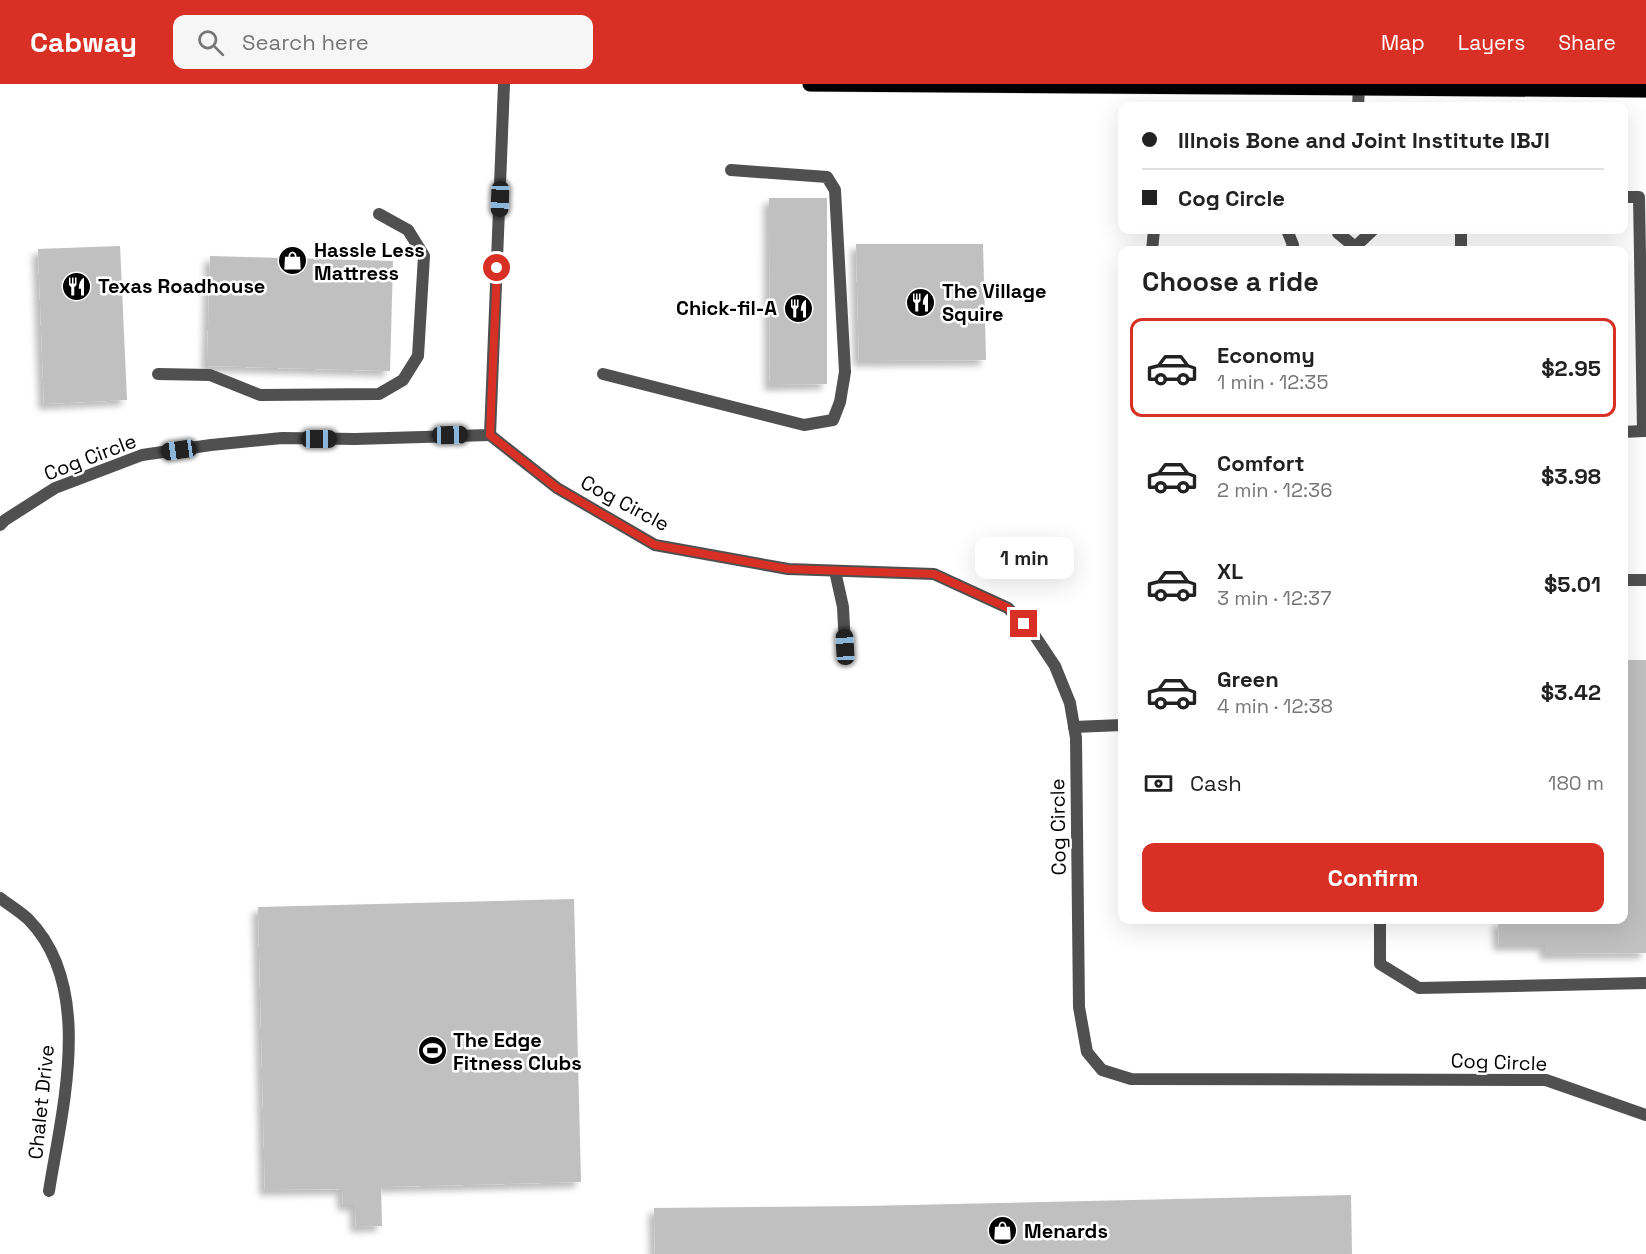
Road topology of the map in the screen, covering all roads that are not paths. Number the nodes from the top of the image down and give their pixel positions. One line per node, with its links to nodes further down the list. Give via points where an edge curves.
1 (504, 84): 19 (lane)
2 (810, 84): 3 (main road)
3 (895, 85): 4 (main road)
4 (1359, 88): 5 (main road); 6 (lane)
5 (1646, 90)
6 (1358, 102)
7 (731, 170): 16 (lane, via 827,177 835,190 844,372 833,420 804,425)
8 (1628, 197): 12 (lane, via 1640,197)
9 (379, 214): 15 (lane, via 408,231 424,256 418,356 403,380 379,394 260,395 210,375)
10 (1338, 234): 13 (lane)
11 (1369, 234): 14 (lane)
12 (1643, 243): 17 (lane)
13 (1352, 246)
14 (1358, 246)
15 (158, 374)
16 (603, 374)
17 (1645, 431): 18 (lane)
18 (1628, 432)
19 (490, 435): 20 (lane, Cog Circle, via 282,438 142,455 55,488); 21 (lane, Cog Circle, via 557,488 655,545 788,569)
20 (0, 525)
21 (835, 571): 24 (lane, via 843,607); 26 (lane, Cog Circle, via 934,574 1008,608 1035,636 1055,666 1070,703)
22 (1628, 580): 23 (lane)
23 (1646, 580)
24 (845, 647)
25 (1118, 725): 26 (lane)
26 (1074, 727): 30 (lane, Cog Circle, via 1079,1007 1087,1052 1102,1070 1131,1079 1546,1080)
27 (0, 898): 31 (lane, Chalet Drive, via 29,920 50,949 66,993 68,1076)
28 (1380, 924): 29 (lane, via 1380,964 1419,988)
29 (1646, 983)
30 (1646, 1115)
31 (49, 1191)

